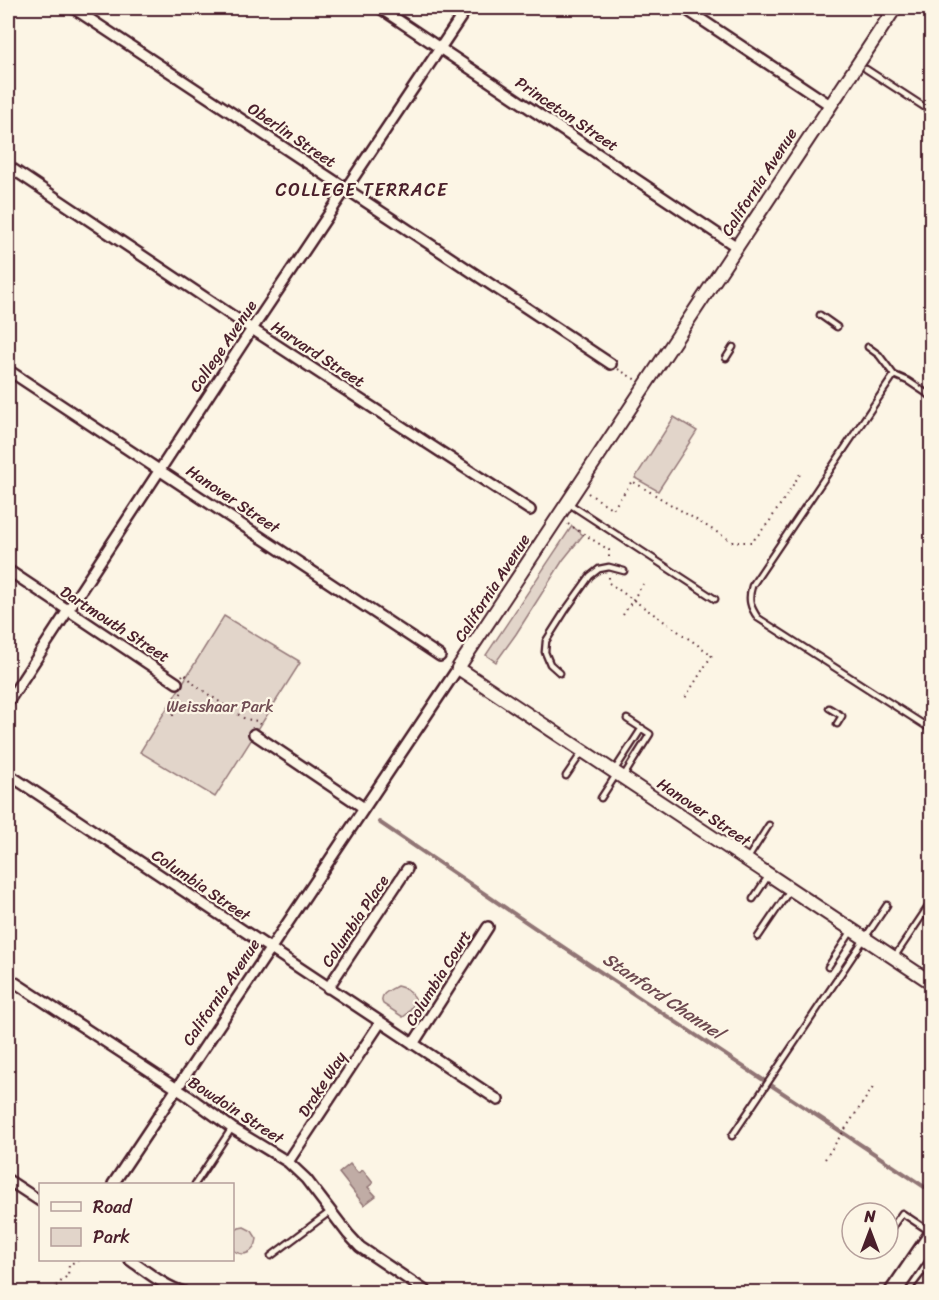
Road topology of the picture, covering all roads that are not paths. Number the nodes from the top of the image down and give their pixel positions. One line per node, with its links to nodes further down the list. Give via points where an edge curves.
1 (73, 8): 11 (street, Oberlin Street)
2 (380, 8): 6 (street, Princeton Street)
3 (467, 8): 6 (street, College Avenue)
4 (684, 8): 8 (street)
5 (895, 8): 8 (street, California Avenue)
6 (441, 47): 11 (street, College Avenue); 12 (street, Princeton Street)
7 (866, 69): 9 (lane)
8 (830, 105): 12 (street, California Avenue)
9 (932, 112)
10 (8, 166): 15 (street, Harvard Street)
11 (346, 189): 15 (street, College Avenue); 19 (street, Oberlin Street)
12 (737, 247): 24 (street, California Avenue)
13 (820, 315): 14 (lane)
14 (837, 327)
15 (252, 329): 23 (street, College Avenue); 25 (street, Harvard Street)
16 (733, 347): 18 (lane)
17 (868, 347): 21 (lane)
18 (726, 358)
19 (611, 364)
20 (8, 370): 23 (street, Hanover Street)
21 (894, 375): 22 (lane); 39 (lane, via 752,586 750,601 758,618)
22 (932, 397)
23 (159, 470): 29 (street, College Avenue); 30 (street, Hanover Street)
24 (568, 502): 28 (lane); 31 (street, California Avenue)
25 (530, 510)
26 (8, 570): 29 (street, Dartmouth Street)
27 (624, 571): 32 (lane, via 598,569 546,641 550,664)
28 (715, 599)
29 (67, 611): 33 (street, Dartmouth Street); 34 (street, College Avenue)
30 (440, 656)
31 (458, 668): 41 (street, Hanover Street); 46 (street, California Avenue)
32 (560, 674)
33 (181, 685)
34 (8, 702)
35 (829, 708): 37 (lane, via 842,716)
36 (627, 719): 38 (lane)
37 (837, 724)
38 (642, 728): 43 (lane); 43 (lane, via 650,734)
39 (932, 730)
40 (254, 734): 46 (street)
41 (583, 751): 43 (street, Hanover Street); 44 (lane)
42 (8, 774): 59 (street, Columbia Street)
43 (618, 774): 45 (lane); 48 (street, Hanover Street)
44 (566, 776)
45 (601, 798)
46 (364, 808): 59 (street, California Avenue)
47 (769, 825): 48 (lane)
48 (746, 860): 50 (street, Hanover Street)
49 (407, 869): 64 (street, Columbia Place)
50 (769, 875): 51 (street, Hanover Street); 52 (lane)
51 (790, 890): 56 (street, Hanover Street); 57 (lane)
52 (753, 899)
53 (932, 901): 60 (lane)
54 (886, 905): 58 (lane)
55 (488, 927): 66 (street, Columbia Court)
56 (852, 930): 58 (street, Hanover Street); 61 (lane)
57 (758, 938)
58 (864, 939): 60 (street, Hanover Street); 70 (lane)
59 (270, 949): 64 (street, Columbia Street); 67 (street, California Avenue)
60 (894, 958): 63 (street, Hanover Street)
61 (828, 967)
62 (8, 978): 67 (street, Bowdoin Street)
63 (932, 983)
64 (328, 988): 65 (street, Columbia Street)
65 (380, 1023): 66 (street, Columbia Street); 71 (street, Drake Way)
66 (413, 1044): 68 (street, Columbia Street)
67 (176, 1089): 69 (street, Bowdoin Street); 73 (street, California Avenue)
68 (498, 1100)
69 (232, 1128): 71 (street, Bowdoin Street); 74 (lane)
70 (732, 1136)
71 (288, 1162): 76 (street, Bowdoin Street)
72 (8, 1180): 75 (street)
73 (114, 1183)
74 (196, 1183)
75 (39, 1200)
76 (331, 1210): 79 (lane); 83 (street, Bowdoin Street, via 360,1247)
77 (900, 1216): 78 (lane, via 902,1213)
78 (932, 1234): 84 (main road)
79 (270, 1256)
80 (131, 1261): 82 (street)
81 (932, 1279): 85 (main road)
82 (184, 1293)
83 (427, 1293)
84 (893, 1293)
85 (922, 1293)

